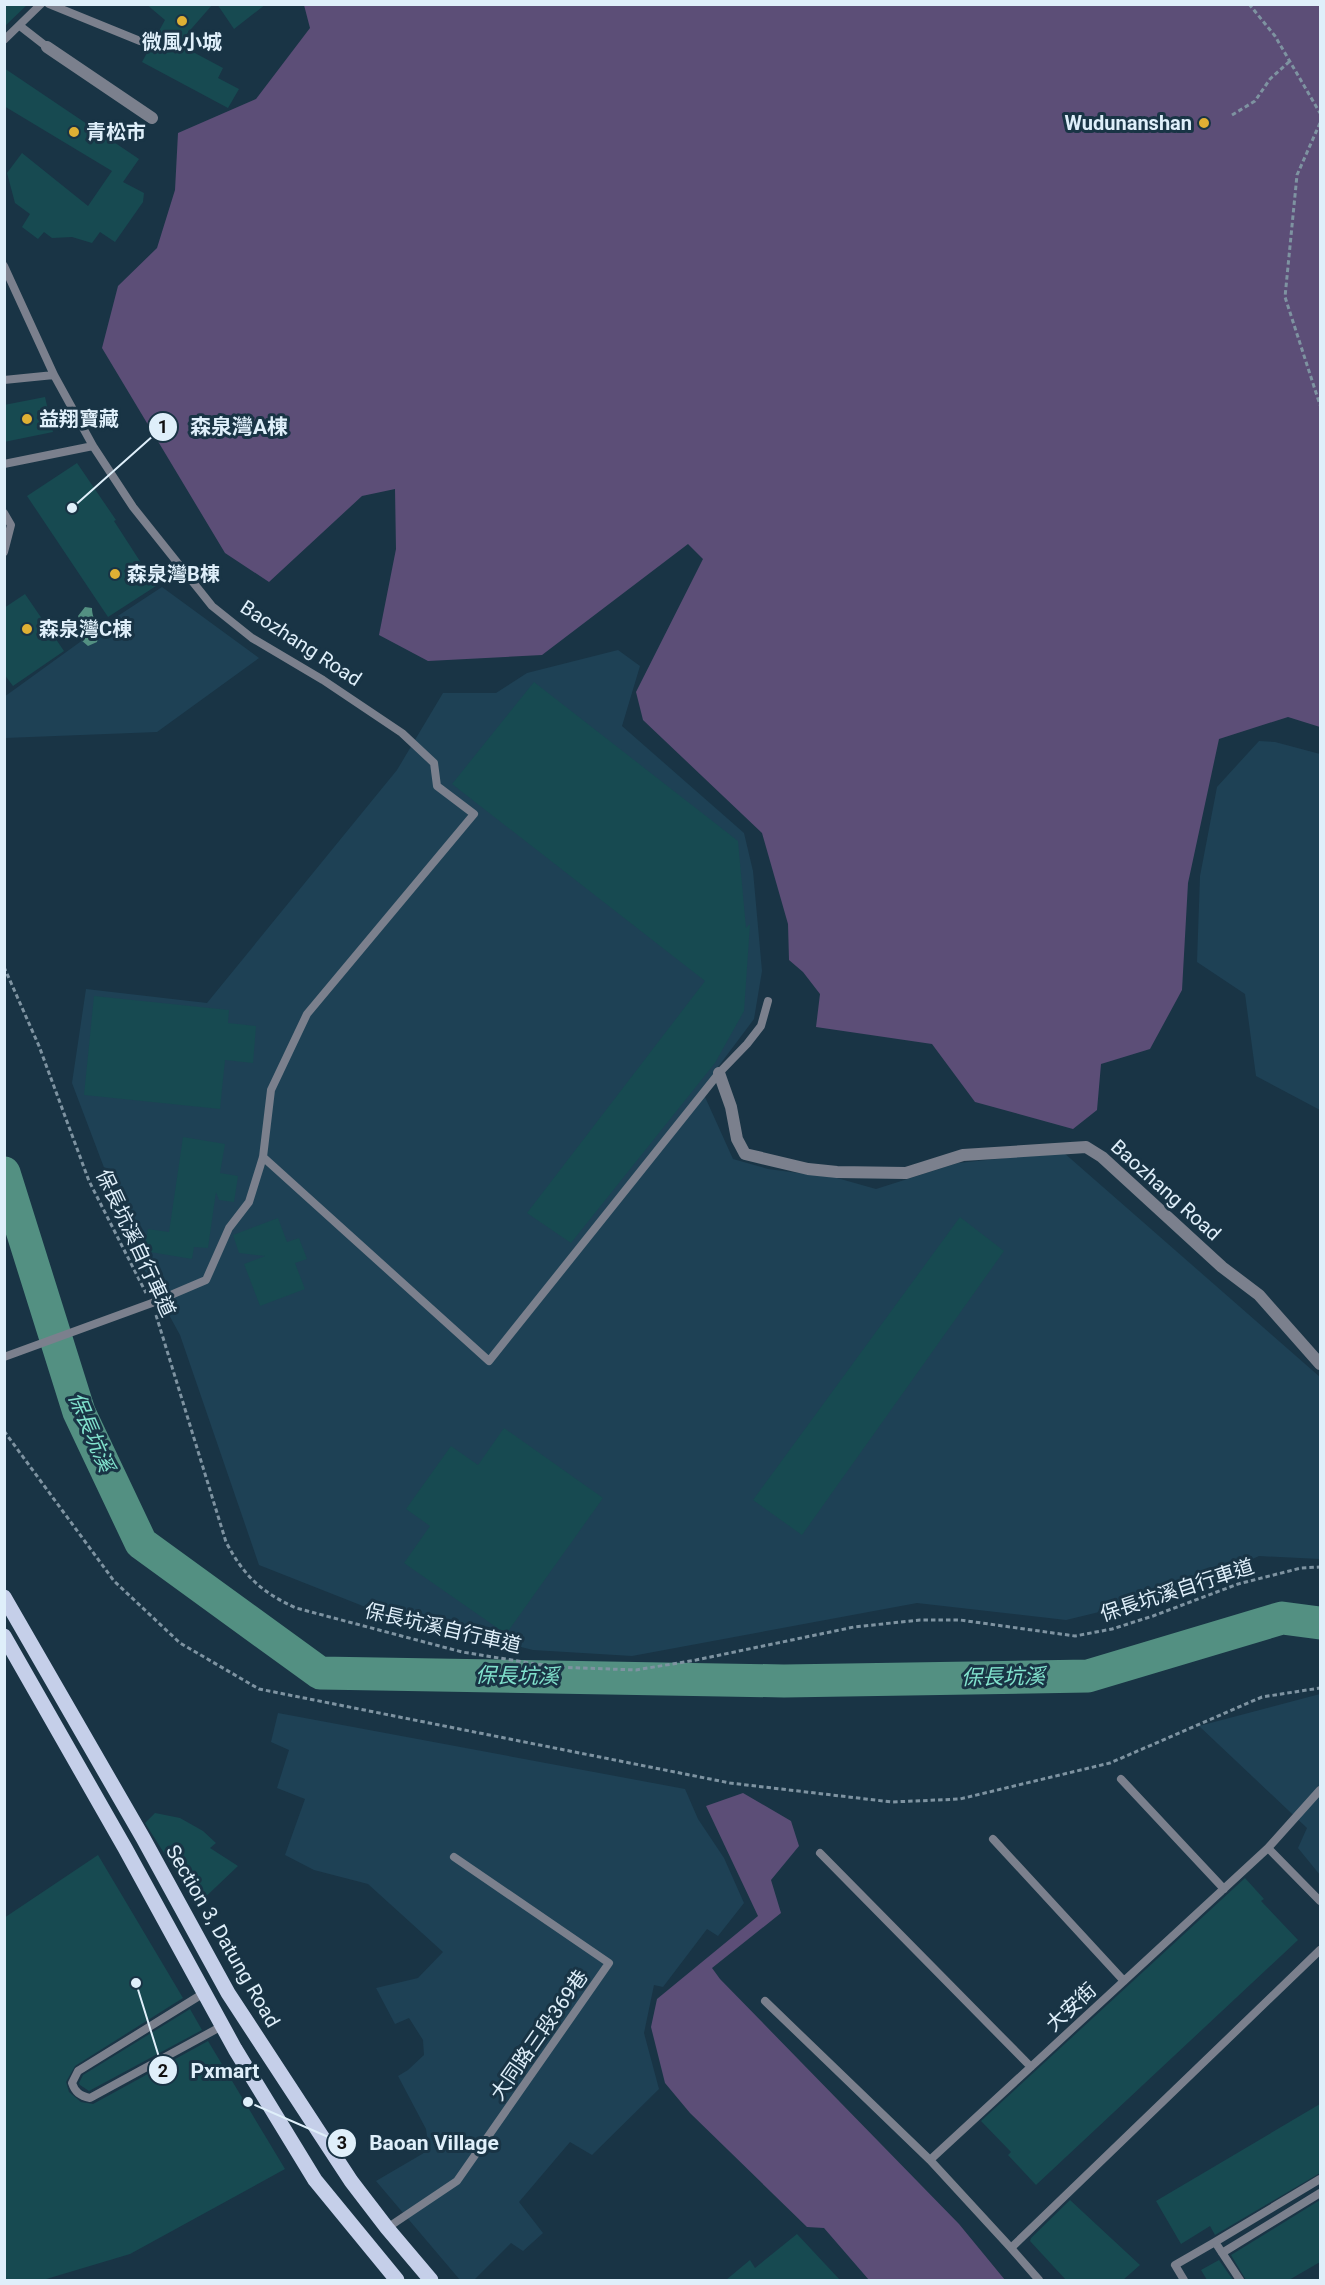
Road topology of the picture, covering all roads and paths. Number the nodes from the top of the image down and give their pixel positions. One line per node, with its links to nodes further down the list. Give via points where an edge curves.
1 (41, 4): 4 (lane)
2 (49, 4): 6 (lane)
3 (1250, 4): 8 (path)
4 (20, 26): 5 (lane); 7 (lane)
5 (4, 40)
6 (140, 41)
7 (47, 46): 11 (street)
8 (1290, 61): 9 (path); 10 (path, via 1270,79 1255,101)
9 (1320, 113)
10 (1232, 115)
11 (152, 118)
12 (1320, 123): 16 (path, via 1297,175 1286,297)
13 (4, 266): 14 (lane, Baozhang Road)
14 (54, 375): 15 (lane); 17 (lane, Baozhang Road)
15 (4, 380)
16 (1320, 405)
17 (93, 446): 18 (lane); 24 (lane, Baozhang Road, via 133,507 212,606 252,638 402,734 434,763 437,786 474,814 306,1014 271,1090)
18 (4, 464)
19 (4, 513): 20 (lane, via 11,525)
20 (4, 552)
21 (4, 967): 25 (path, 保長坑溪自行車道, via 39,1046 89,1181)
22 (768, 1001): 23 (lane, via 760,1026)
23 (719, 1073): 24 (lane, via 489,1361); 27 (street, Baozhang Road, via 737,1139 745,1154 784,1164 837,1172 906,1173 963,1155 1086,1147 1258,1295)
24 (262, 1158): 25 (lane, via 249,1202 229,1228 206,1280)
25 (152, 1303): 26 (lane); 29 (path, 保長坑溪自行車道, via 226,1542 244,1572 274,1598 296,1608 462,1652 555,1666 636,1670 854,1627 920,1620 960,1620 1075,1635 1112,1629 1238,1584)
26 (4, 1357)
27 (1320, 1364)
28 (4, 1431): 32 (path, via 114,1581 180,1643 258,1689 718,1781 892,1802 960,1799 1110,1763 1262,1697)
29 (1320, 1567)
30 (4, 1597): 50 (main road, Section 3, Datung Road, via 228,1993 351,2181)
31 (4, 1636): 43 (main road)
32 (1320, 1688)
33 (1121, 1779): 39 (lane)
34 (1320, 1790): 36 (lane, 大安街)
35 (993, 1839): 42 (lane)
36 (1268, 1848): 39 (lane, 大安街); 40 (lane)
37 (820, 1853): 46 (lane)
38 (454, 1857): 50 (lane, 大同路三段369巷, via 609,1963 457,2181)
39 (1224, 1889): 42 (lane, 大安街)
40 (1320, 1901)
41 (1320, 1950): 52 (lane)
42 (1124, 1981): 46 (lane, 大安街)
43 (204, 1993): 45 (main road); 45 (lane, via 78,2071 72,2082 74,2089 90,2098)
44 (765, 2001): 47 (lane)
45 (222, 2026): 54 (main road, via 315,2180)
46 (1031, 2067): 47 (lane, 大安街)
47 (930, 2160): 52 (lane)
48 (1320, 2179): 51 (lane)
49 (1320, 2193): 53 (lane)
50 (387, 2228): 55 (main road, Section 3, Datung Road)
51 (1215, 2242): 53 (lane); 57 (lane, via 1175,2265)
52 (1011, 2248): 56 (lane)
53 (1222, 2253): 58 (lane)
54 (397, 2280)
55 (431, 2280)
56 (1039, 2280)
57 (1184, 2280)
58 (1240, 2280)

